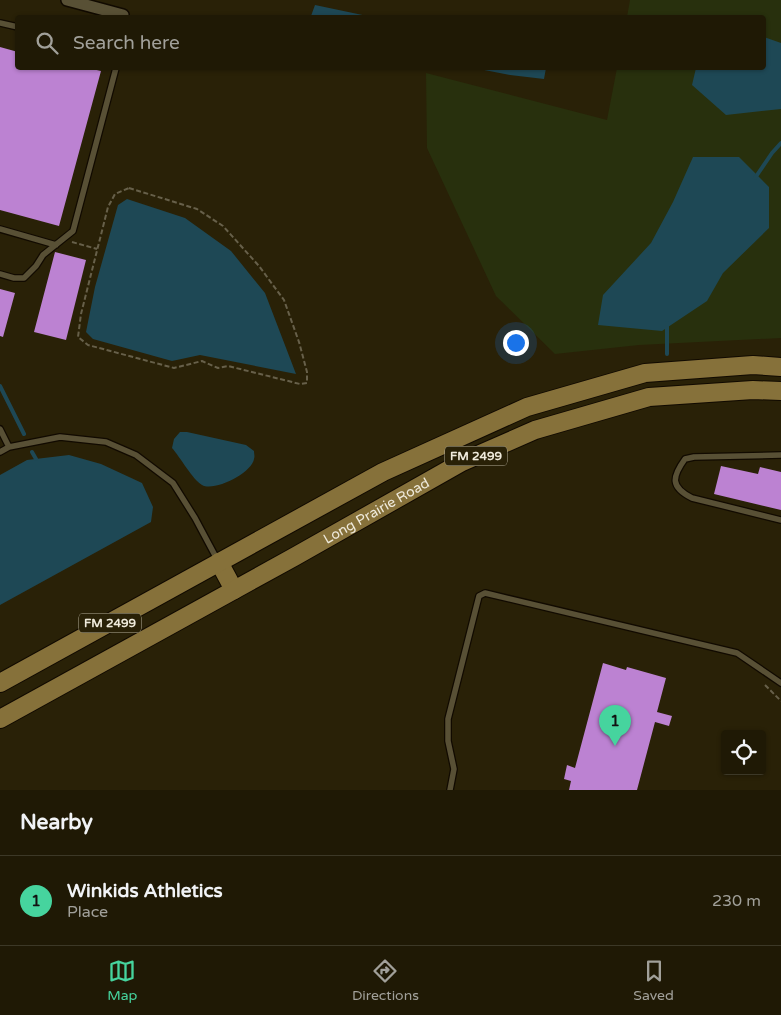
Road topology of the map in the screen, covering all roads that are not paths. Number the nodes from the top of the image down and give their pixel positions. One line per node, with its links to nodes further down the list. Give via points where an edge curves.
1 (67, 0): 2 (street)
2 (120, 15)
3 (0, 23): 4 (lane)
4 (15, 26)
5 (115, 70): 7 (lane, via 73,232)
6 (0, 229): 7 (lane)
7 (56, 245): 8 (lane, via 24,278)
8 (0, 274)
9 (781, 367): 16 (main road, Long Prairie Road / FM 2499, via 645,373 527,407 383,472)
10 (781, 391): 17 (main road, Long Prairie Road / FM 2499, via 649,397 535,430 462,462)
11 (0, 429): 12 (lane)
12 (9, 447): 13 (lane); 16 (lane, via 60,437 106,442 136,455 173,483)
13 (0, 452)
14 (781, 455): 15 (lane, via 686,459 676,476 676,486 692,498)
15 (781, 520)
16 (219, 562): 17 (main road); 18 (main road, Long Prairie Road / FM 2499)
17 (234, 590): 20 (main road, Long Prairie Road / FM 2499)
18 (0, 683)
19 (781, 683): 21 (lane, via 737,653 485,593 479,596 448,719 448,741 454,769)
20 (0, 718)
21 (450, 790)

